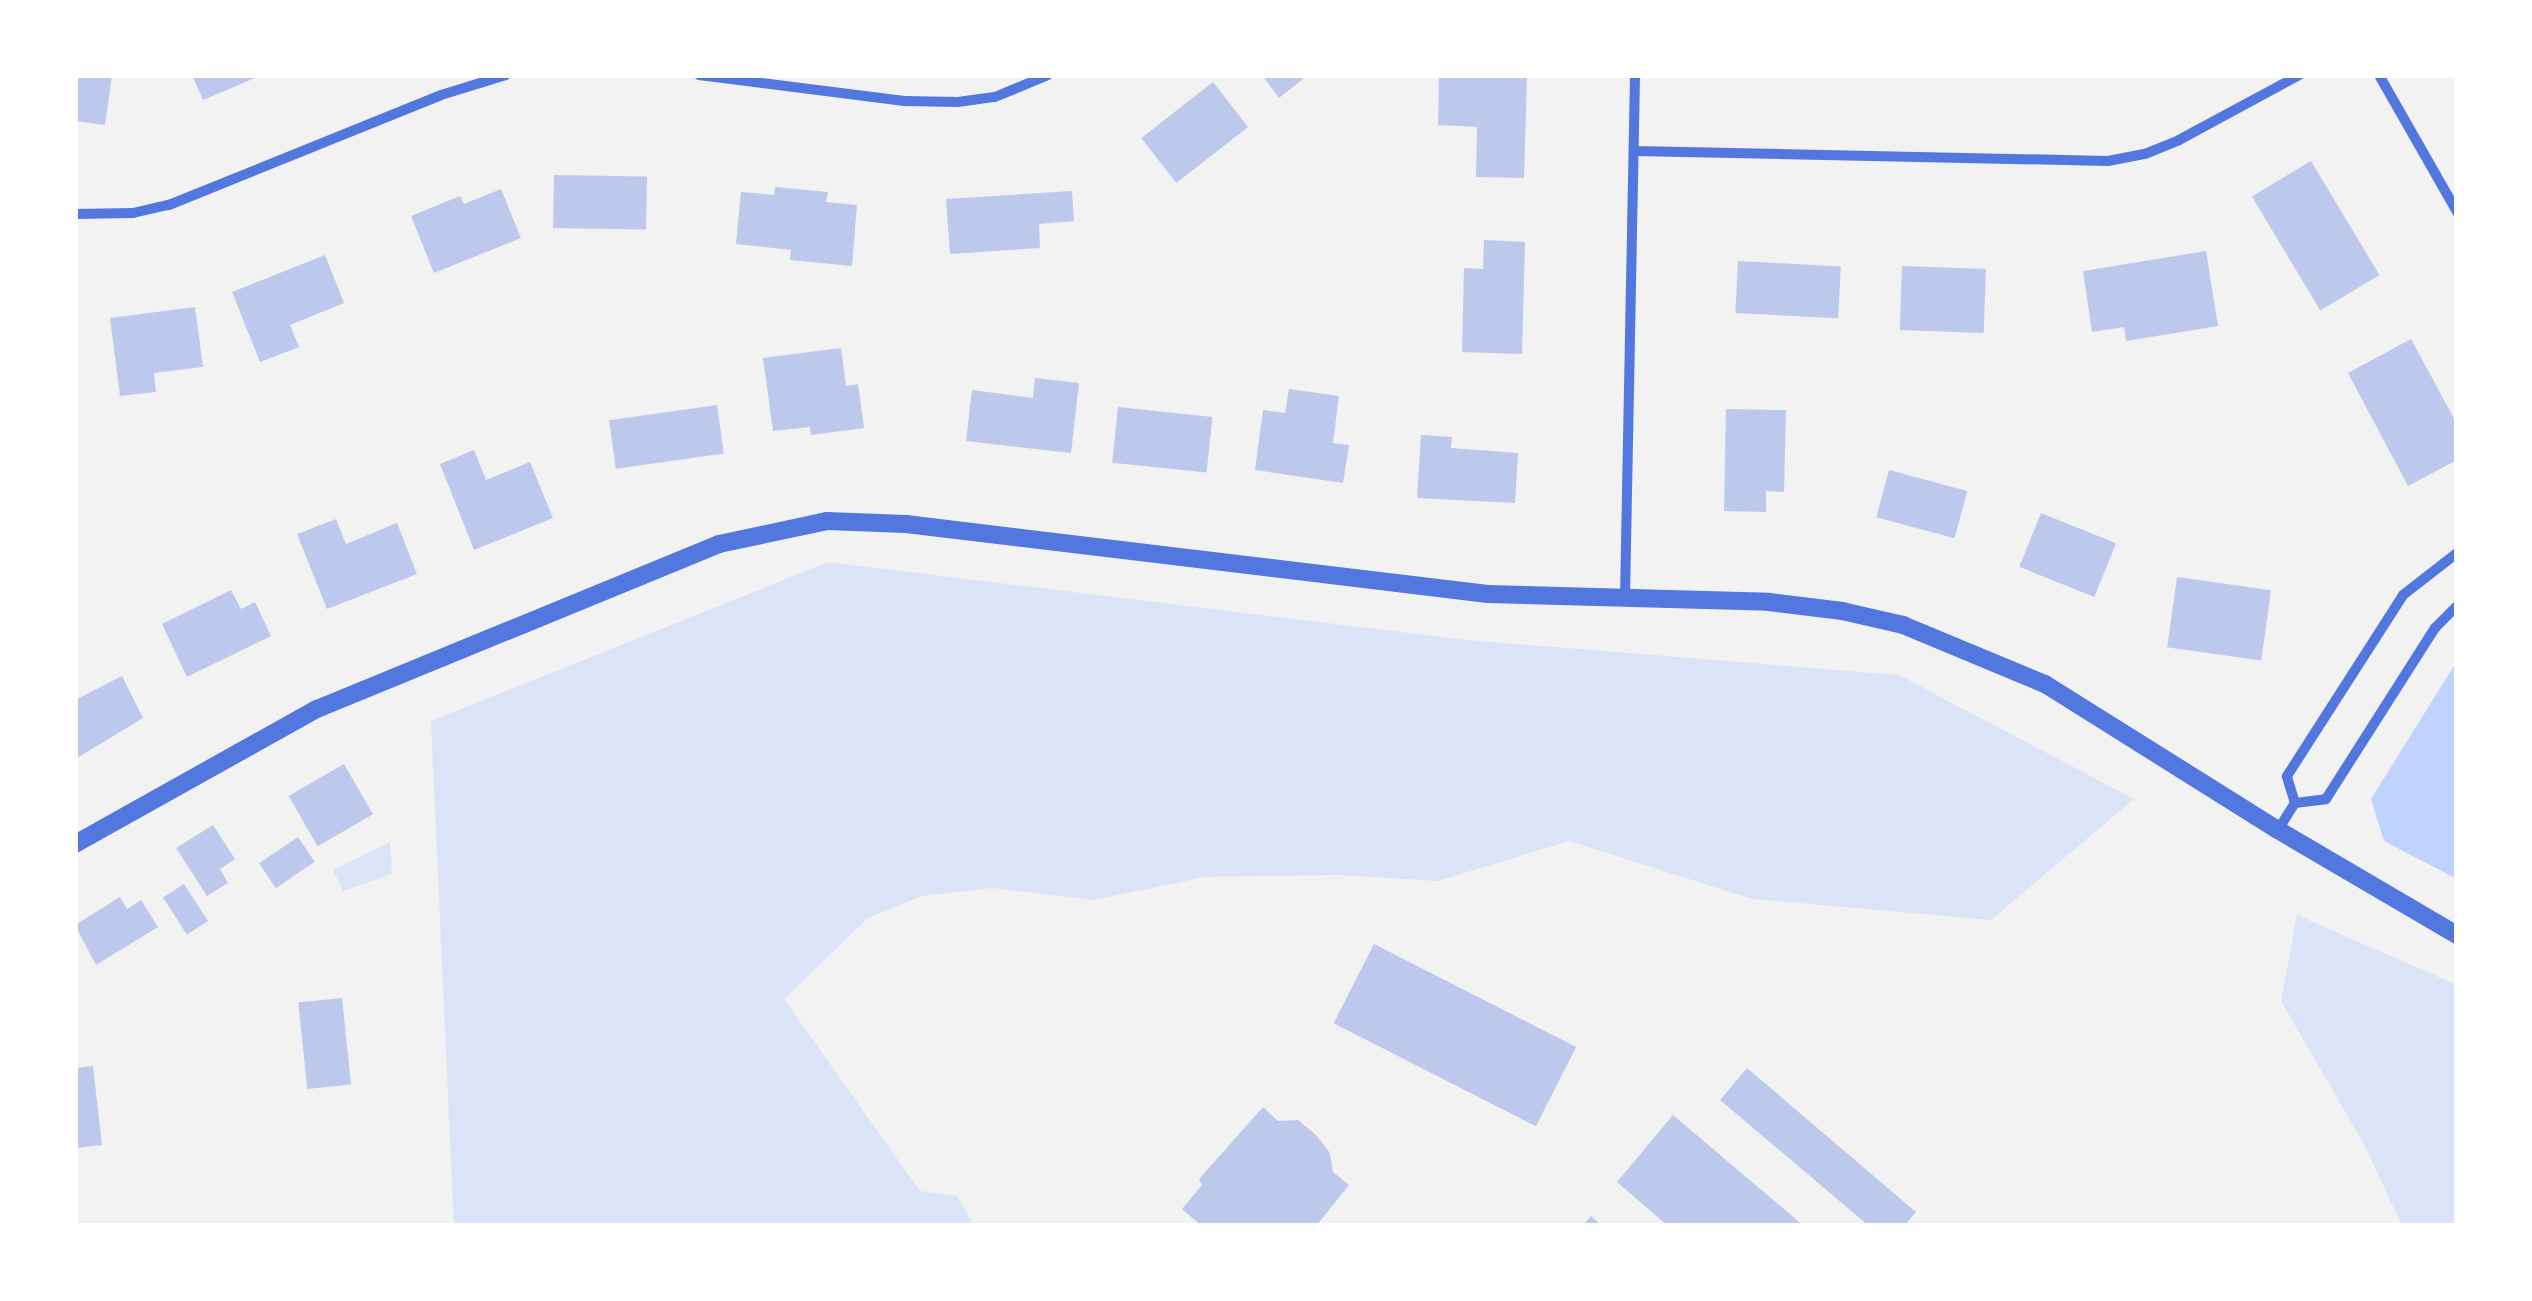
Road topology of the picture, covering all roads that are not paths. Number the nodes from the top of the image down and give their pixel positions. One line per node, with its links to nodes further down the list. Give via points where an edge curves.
1 (506, 75): 9 (street, via 169,204 132,213)
2 (699, 75): 3 (street, via 958,102 995,97)
3 (1048, 75)
4 (1636, 75): 7 (street)
5 (2299, 75): 7 (street, via 2179,140 2108,161)
6 (2379, 75): 8 (street)
7 (1634, 151): 11 (street)
8 (2457, 212)
9 (75, 214)
10 (2457, 553): 13 (street, via 2403,594 2287,776)
11 (1626, 598): 14 (street, via 1770,602 1903,625 2045,684); 15 (street, via 1488,594 906,524 827,521 720,544 446,653 302,717)
12 (2457, 606): 13 (street, via 2435,628 2326,799)
13 (2295, 803): 14 (street)
14 (2278, 830): 16 (street)
15 (75, 844)
16 (2457, 936)

